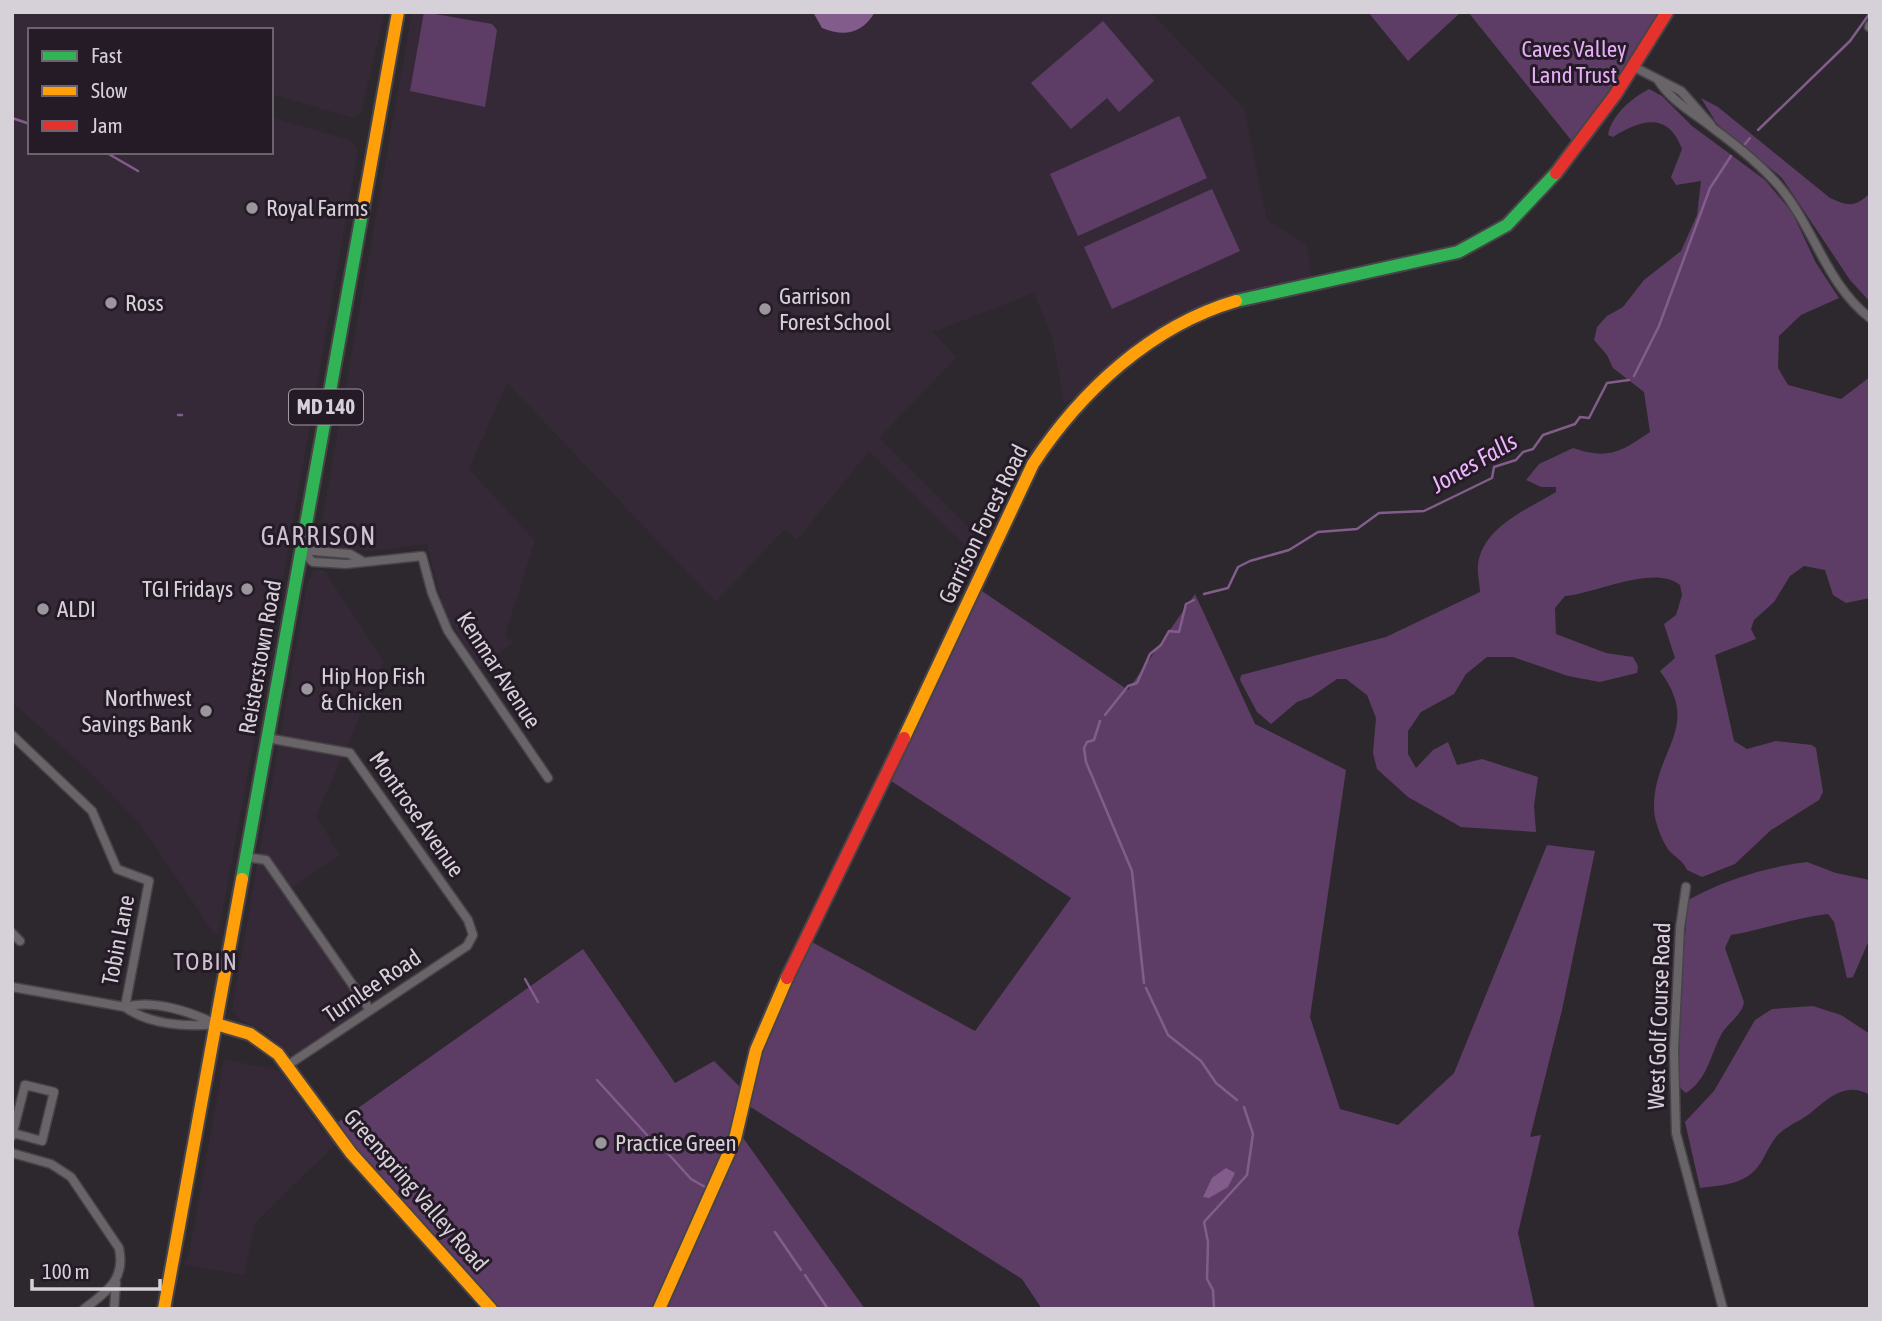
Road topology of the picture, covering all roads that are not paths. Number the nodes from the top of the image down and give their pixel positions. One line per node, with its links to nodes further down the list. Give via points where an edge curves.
1 (398, 12): 5 (main road, Reisterstown Road / MD 140)
2 (1667, 12): 3 (main road, Garrison Forest Road)
3 (1634, 67): 4 (street, via 1658,80 1683,109 1712,127 1777,184 1832,275); 26 (main road, Garrison Forest Road, via 1592,131 1538,195 1486,239 1451,254 1246,298 1189,317 1117,370 1054,432 1033,464 772,1009 756,1050 735,1139)
4 (1870, 318)
5 (300, 550): 7 (main road, Reisterstown Road / MD 140); 8 (street, Kenmar Avenue, via 313,562 346,564 422,555 448,631)
6 (12, 736): 15 (street, Tobin Lane, via 92,811 117,869 149,881)
7 (267, 738): 9 (main road, Reisterstown Road / MD 140); 12 (street, Montrose Avenue, via 350,753 468,920)
8 (548, 778)
9 (245, 857): 16 (street, via 266,860); 17 (main road, Reisterstown Road / MD 140)
10 (1686, 887): 27 (street, West Golf Course Road, via 1674,1050 1676,1133)
11 (12, 933): 13 (street)
12 (473, 935): 16 (street, Turnlee Road, via 467,946)
13 (20, 941)
14 (12, 987): 15 (street, Greenspring Valley Road)
15 (125, 1007): 17 (street, Greenspring Valley Road, via 138,1016 193,1026); 17 (street, Greenspring Valley Road, via 138,1003 195,1014)
16 (370, 1010): 18 (street, Turnlee Road)
17 (216, 1024): 18 (main road, Greenspring Valley Road, via 262,1041); 24 (main road, Reisterstown Road / MD 140)
18 (288, 1065): 25 (main road, Greenspring Valley Road, via 357,1161)
19 (13, 1135): 19 (street, via 25,1085 54,1092 42,1141)
20 (12, 1153): 21 (street, via 62,1169 78,1185 119,1248)
21 (116, 1283): 22 (street); 23 (street)
22 (83, 1309)
23 (114, 1309)
24 (164, 1309)
25 (491, 1309)
26 (659, 1309)
27 (1723, 1309)

